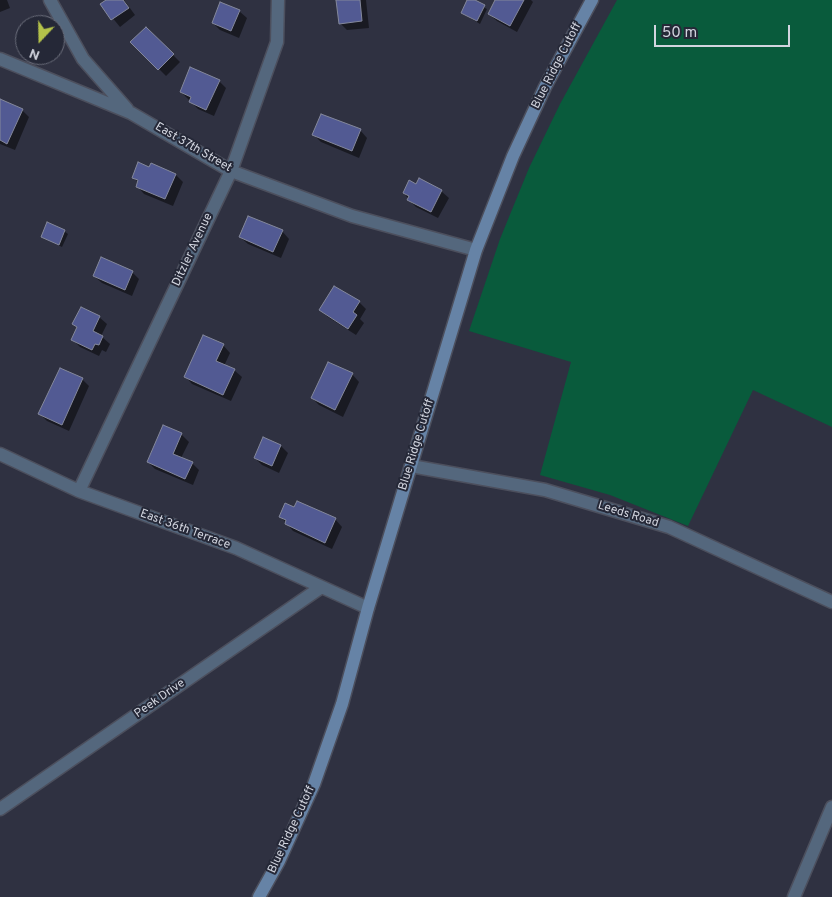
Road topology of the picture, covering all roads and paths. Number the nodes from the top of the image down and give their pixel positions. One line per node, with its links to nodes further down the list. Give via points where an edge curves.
1 (50, 0): 5 (street, via 82,59)
2 (278, 0): 6 (street, Ditzler Avenue, via 277,42)
3 (592, 0): 7 (main road, Blue Ridge Cutoff, via 545,87 513,156)
4 (0, 59): 5 (street, East 37th Street)
5 (131, 113): 6 (street, East 37th Street)
6 (231, 171): 7 (street, East 37th Street, via 352,216); 10 (street, Ditzler Avenue)
7 (476, 250): 9 (main road, Blue Ridge Cutoff)
8 (0, 454): 10 (street, East 36th Terrace)
9 (411, 466): 12 (street, Leeds Road, via 545,490 669,527); 13 (main road, Blue Ridge Cutoff)
10 (79, 491): 11 (street, East 36th Terrace, via 236,548)
11 (320, 588): 13 (street, East 36th Terrace); 15 (street, Peek Drive)
12 (832, 602)
13 (368, 608): 16 (main road, Blue Ridge Cutoff, via 342,704 314,784)
14 (832, 807): 17 (street)
15 (0, 809)
16 (259, 897)
17 (794, 897)

